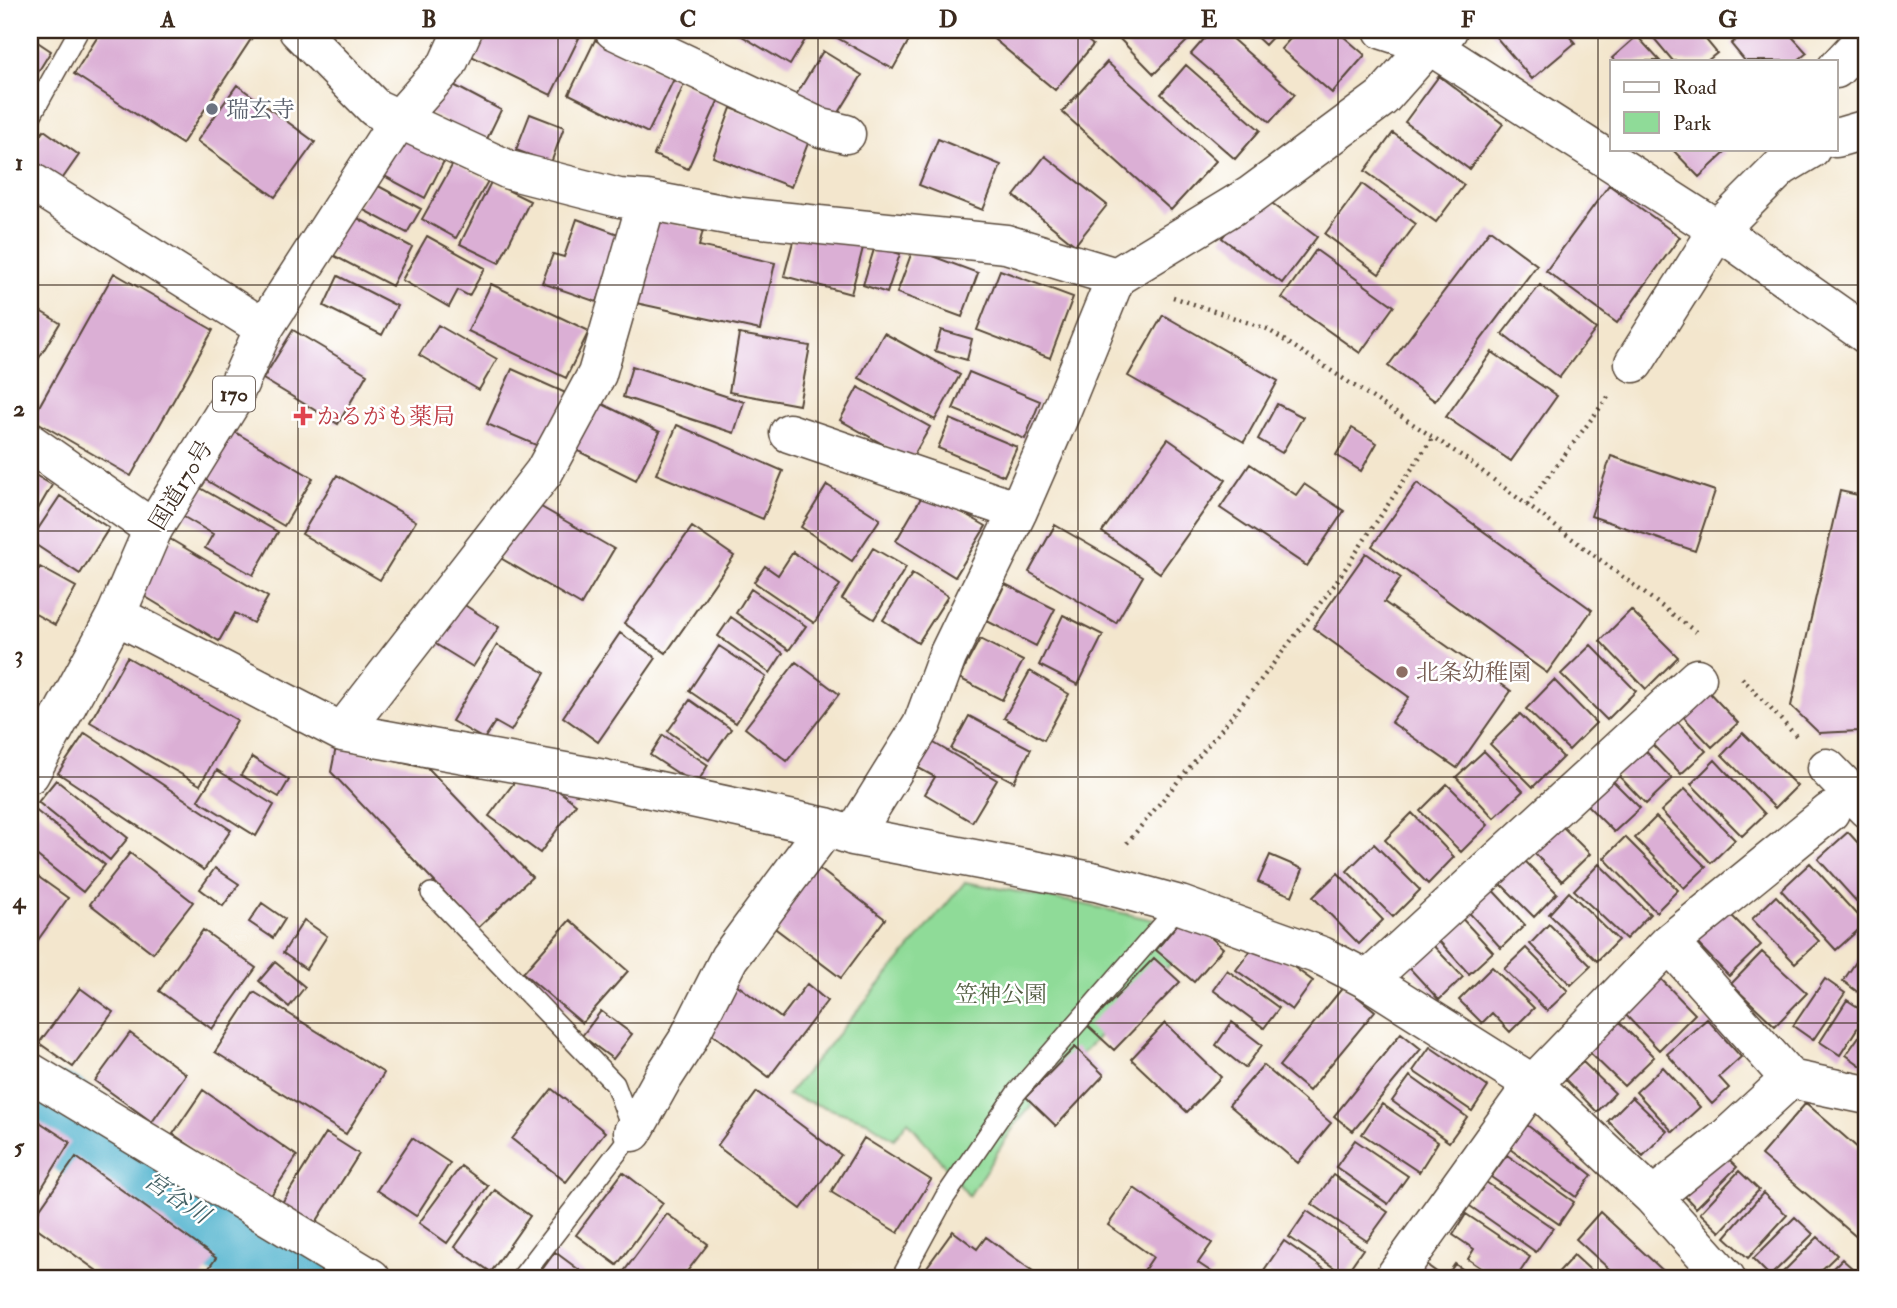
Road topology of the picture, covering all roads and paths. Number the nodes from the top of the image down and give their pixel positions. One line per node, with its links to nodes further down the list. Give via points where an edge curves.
1 (298, 30): 10 (main road, via 375,108)
2 (463, 30): 10 (main road, 国道170号 / 170, via 447,65)
3 (614, 30): 12 (main road, via 821,128)
4 (1383, 30): 7 (main road)
5 (69, 33): 9 (lane)
6 (1867, 36): 8 (main road)
7 (1438, 37): 17 (main road); 18 (main road, via 1382,98 1327,139 1251,195)
8 (1838, 67)
9 (30, 118)
10 (399, 119): 16 (main road, via 509,170 619,198); 19 (main road, 国道170号 / 170)
11 (1867, 129): 13 (main road)
12 (846, 134)
13 (1838, 137)
14 (1809, 150): 17 (main road, via 1781,167)
15 (30, 181): 19 (main road)
16 (647, 200): 18 (main road, via 732,216 1006,244); 32 (main road, via 597,374 544,472)
17 (1718, 230): 20 (main road); 21 (main road)
18 (1116, 277): 23 (path, via 1267,329); 26 (main road)
19 (264, 328): 27 (main road, 国道170号 / 170, via 230,404)
20 (1867, 335)
21 (1634, 363): 25 (path)
22 (789, 433): 26 (main road)
23 (1433, 437): 25 (path); 37 (path, via 1335,584)
24 (30, 443): 27 (main road)
25 (1527, 505): 29 (path)
26 (1018, 511): 36 (main road, via 947,657 922,725)
27 (153, 529): 28 (main road, 国道170号 / 170)
28 (116, 615): 32 (main road); 34 (main road, 国道170号 / 170)
29 (1696, 633)
30 (1734, 670): 33 (path)
31 (1697, 678): 41 (main road)
32 (342, 732): 36 (main road, via 604,779)
33 (1827, 768): 35 (main road)
34 (30, 774)
35 (1857, 806): 40 (main road)
36 (840, 832): 37 (main road); 46 (main road, via 729,958)
37 (1096, 882): 39 (main road)
38 (431, 893): 46 (lane, via 615,1084)
39 (1180, 905): 41 (main road, via 1322,956); 50 (lane, via 1017,1092 945,1197)
40 (1670, 943): 43 (main road); 44 (main road)
41 (1368, 980): 44 (main road)
42 (30, 1072): 48 (main road)
43 (1790, 1079): 45 (main road); 47 (main road)
44 (1533, 1084): 47 (main road); 51 (main road)
45 (1867, 1095)
46 (633, 1132): 49 (lane)
47 (1653, 1197): 52 (main road)
48 (371, 1278)
49 (521, 1278)
50 (901, 1278)
51 (1394, 1278)
52 (1726, 1278)

